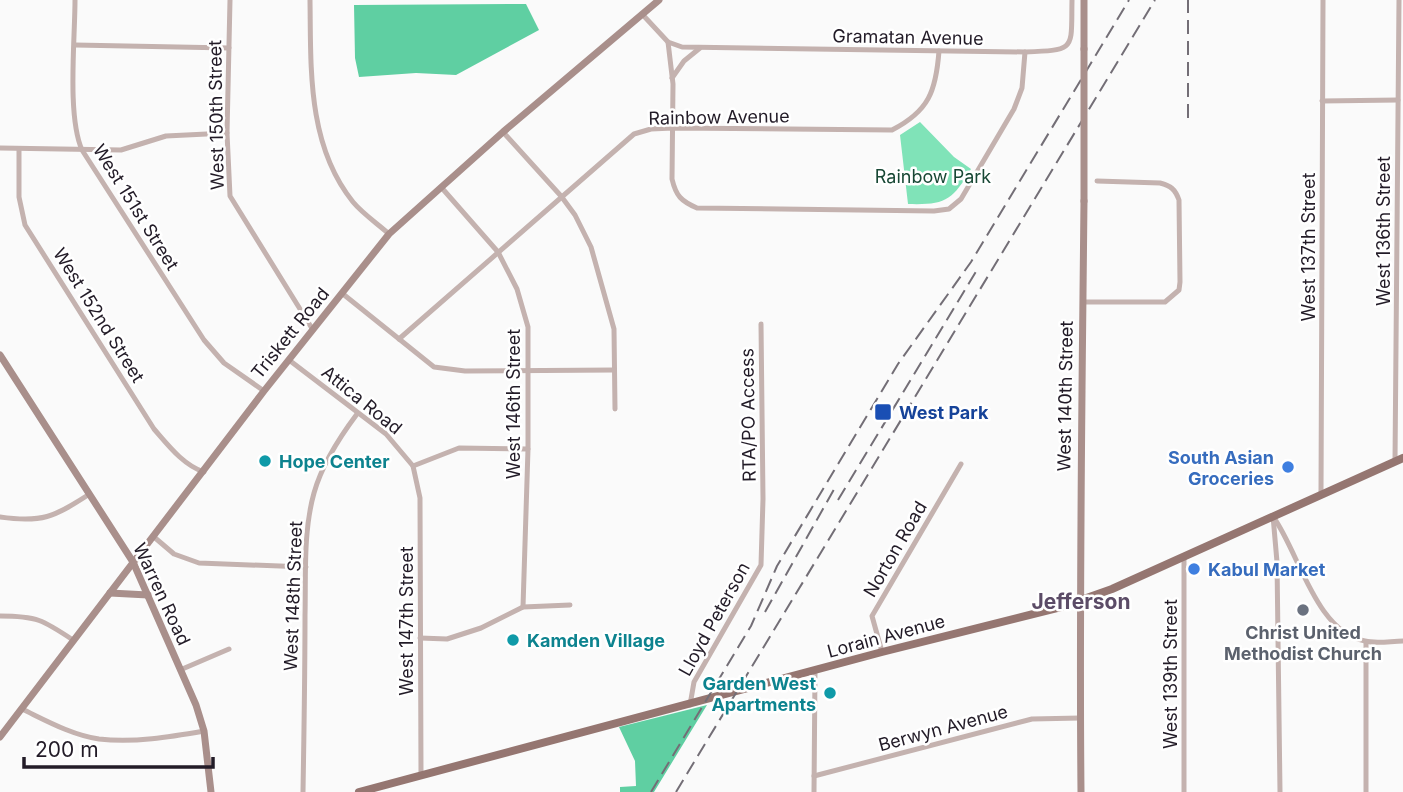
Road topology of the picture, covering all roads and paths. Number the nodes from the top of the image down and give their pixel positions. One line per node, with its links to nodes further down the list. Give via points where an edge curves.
1 (75, 0): 11 (street, West 151st Street)
2 (230, 0): 12 (street, West 150th Street)
3 (310, 0): 28 (street, via 311,85 317,124 333,170 353,202)
4 (1072, 0): 15 (street, Gramatan Avenue, via 1068,46)
5 (1084, 0): 31 (main road, West 140th Street, bridge)
6 (1323, 0): 18 (street, West 137th Street)
7 (1398, 0): 17 (street, West 136th Street)
8 (654, 2): 9 (main road, Triskett Road)
9 (642, 14): 10 (street); 20 (main road, Triskett Road)
10 (668, 42): 13 (street, Gramatan Avenue); 16 (street)
11 (75, 45): 12 (street); 24 (street, West 151st Street, via 74,115)
12 (229, 48): 21 (street, West 150th Street)
13 (700, 48): 14 (street, Gramatan Avenue); 16 (street)
14 (939, 51): 15 (street, Gramatan Avenue); 19 (street, Rainbow Avenue, via 932,90 919,114 892,130)
15 (1025, 52): 19 (street, via 1022,88 1014,109 967,191 944,211 696,208 681,201 675,191)
16 (672, 78): 19 (street)
17 (1398, 100): 18 (street); 43 (street, West 136th Street)
18 (1322, 101): 48 (street, West 137th Street)
19 (673, 128): 27 (street, Rainbow Avenue, via 634,134)
20 (503, 132): 26 (main road, Triskett Road); 27 (street)
21 (227, 133): 24 (street, via 166,136 121,150); 33 (street, West 150th Street, via 230,196)
22 (0, 148): 23 (street)
23 (19, 149): 24 (street); 46 (street, West 152nd Street, via 19,197 26,225 154,429 174,451)
24 (82, 149): 39 (street, West 151st Street, via 204,340 224,363)
25 (1097, 181): 31 (street, via 1160,183 1176,191 1180,200 1180,282 1179,290 1165,302)
26 (441, 187): 28 (main road, Triskett Road); 29 (street, West 146th Street)
27 (561, 196): 29 (street, Rainbow Avenue); 37 (street, via 591,247 614,329)
28 (389, 234): 30 (main road, Triskett Road)
29 (498, 252): 34 (street, Rainbow Avenue); 38 (street, West 146th Street, via 525,309)
30 (343, 294): 33 (main road, Triskett Road); 34 (street)
31 (1083, 302): 58 (main road, West 140th Street)
32 (761, 324): 49 (street, RTA/PO Access)
33 (314, 331): 36 (main road, Triskett Road)
34 (399, 339): 38 (street, via 434,367)
35 (0, 355): 47 (main road, Warren Road)
36 (289, 360): 39 (main road, Triskett Road); 41 (street, Attica Road)
37 (614, 370): 38 (street); 40 (street)
38 (528, 371): 42 (street, West 146th Street)
39 (264, 391): 46 (main road, Triskett Road)
40 (615, 409)
41 (357, 414): 45 (street, Attica Road, via 386,434); 55 (street, West 148th Street, via 338,439 314,492)
42 (528, 449): 45 (street, via 459,448); 60 (street, West 146th Street)
43 (1399, 460): 48 (main road, Lorain Avenue)
44 (961, 464): 67 (street, Norton Road, via 872,616)
45 (413, 466): 62 (street, West 147th Street, via 419,498)
46 (205, 472): 52 (main road, Triskett Road)
47 (88, 495): 51 (street, via 57,515); 54 (main road, Warren Road)
48 (1321, 495): 50 (main road, Lorain Avenue)
49 (763, 505): 70 (street, Lloyd Peterson, via 761,565 694,682)
50 (1273, 516): 53 (main road, Lorain Avenue); 65 (street, via 1324,611 1339,629); 83 (street)
51 (0, 517)
52 (154, 537): 54 (main road, Triskett Road); 55 (street, via 174,554 198,563)
53 (1184, 556): 58 (main road, Lorain Avenue); 82 (street, West 139th Street)
54 (133, 562): 56 (main road, Triskett Road); 57 (main road, Warren Road)
55 (306, 567): 78 (street, West 148th Street)
56 (110, 593): 57 (main road); 63 (main road, Triskett Road)
57 (148, 595): 68 (main road, Warren Road)
58 (1081, 601): 67 (main road, Lorain Avenue); 72 (main road, West 140th Street)
59 (570, 605): 60 (street)
60 (523, 607): 62 (street, via 447,639)
61 (0, 616): 63 (street, via 29,616)
62 (420, 638): 75 (street, West 147th Street)
63 (74, 640): 71 (main road, Triskett Road)
64 (1403, 641): 65 (street)
65 (1366, 642): 84 (street)
66 (229, 649): 68 (street)
67 (882, 652): 69 (main road, Lorain Avenue)
68 (180, 670): 73 (main road, Warren Road)
69 (815, 671): 70 (main road, Lorain Avenue); 76 (street)
70 (690, 705): 75 (main road, Lorain Avenue)
71 (22, 709): 73 (street, via 98,739 136,740); 74 (main road, Triskett Road)
72 (1080, 718): 76 (street, Berwyn Avenue, via 1032,719); 81 (main road, West 140th Street)
73 (204, 731): 77 (main road, Warren Road)
74 (0, 737)
75 (421, 775): 79 (main road, Lorain Avenue)
76 (814, 776): 80 (street)
77 (211, 792)
78 (303, 792)
79 (359, 792)
80 (814, 792)
81 (1081, 792)
82 (1184, 792)
83 (1280, 792)
84 (1366, 792)

